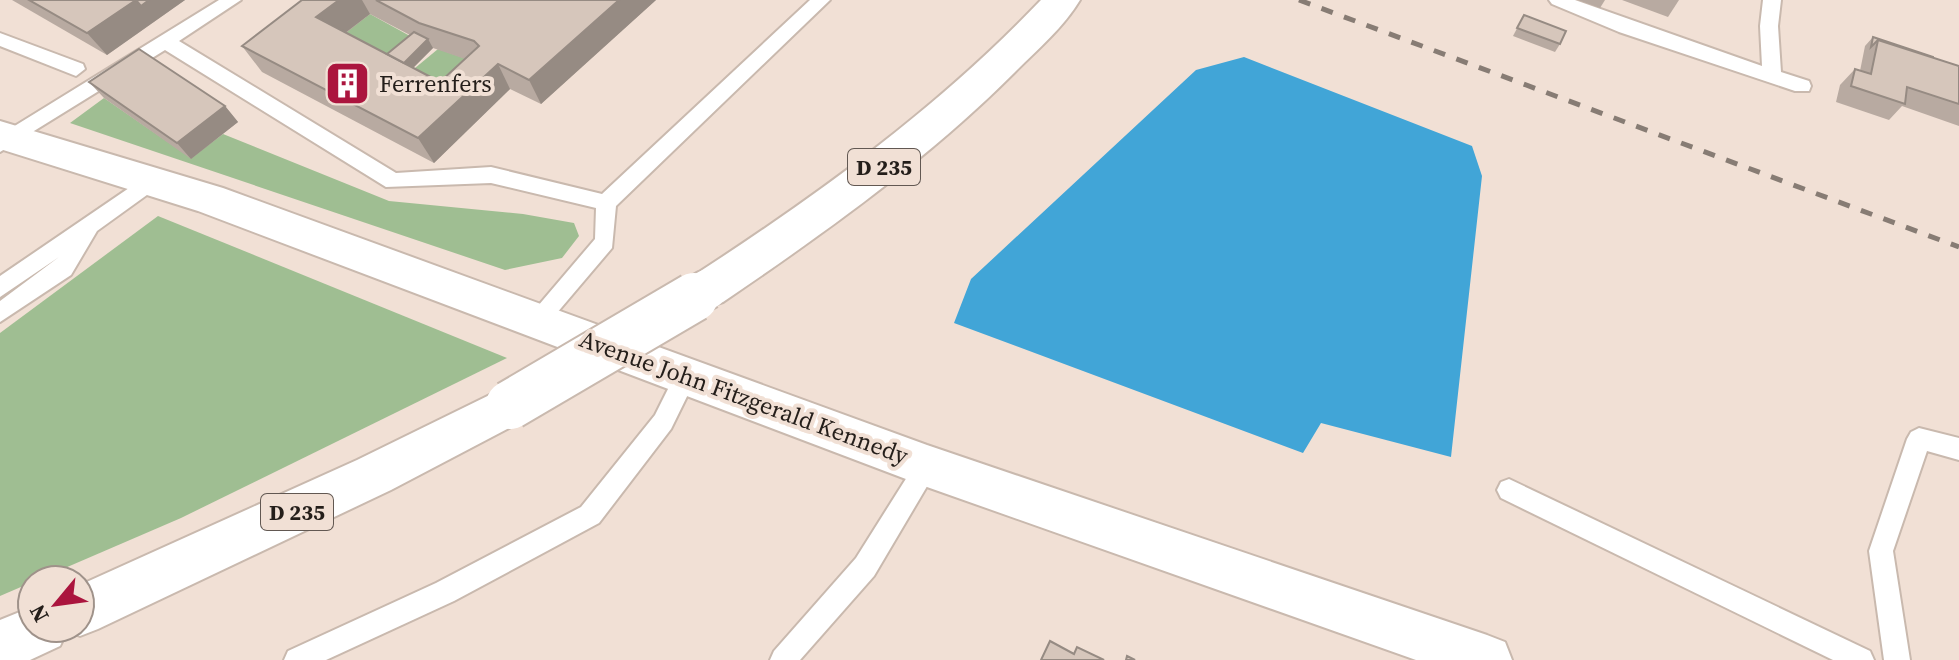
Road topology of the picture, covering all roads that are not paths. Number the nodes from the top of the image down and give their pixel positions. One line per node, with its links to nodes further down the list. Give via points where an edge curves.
1 (232, 0): 7 (lane)
2 (821, 0): 13 (lane)
3 (1558, 0): 9 (lane)
4 (1772, 0): 9 (lane)
5 (1052, 12): 22 (main road, D 235, bridge, via 900,154 708,289 510,405 374,475)
6 (0, 39): 8 (lane)
7 (165, 41): 11 (lane); 13 (lane, via 393,181 491,175)
8 (76, 69)
9 (1772, 75): 10 (lane)
10 (1802, 86)
11 (3, 140): 12 (street, Avenue John Fitzgerald Kennedy)
12 (151, 181): 14 (lane); 17 (street, Avenue John Fitzgerald Kennedy)
13 (606, 203): 17 (lane, via 605,242)
14 (94, 221): 15 (lane); 16 (lane, via 63,269)
15 (0, 288)
16 (0, 313)
17 (537, 320): 18 (street, Avenue John Fitzgerald Kennedy)
18 (686, 376): 20 (street, Avenue John Fitzgerald Kennedy); 24 (lane, via 663,422 590,515 445,592)
19 (1959, 449): 28 (lane, via 1919,439 1881,551)
20 (927, 466): 23 (street, Avenue John Fitzgerald Kennedy); 25 (lane, via 865,567)
21 (1509, 490): 27 (lane)
22 (96, 604)
23 (1437, 652): 26 (street, Avenue John Fitzgerald Kennedy)
24 (297, 660)
25 (783, 660)
26 (1487, 660)
27 (1861, 660)
28 (1897, 660)

